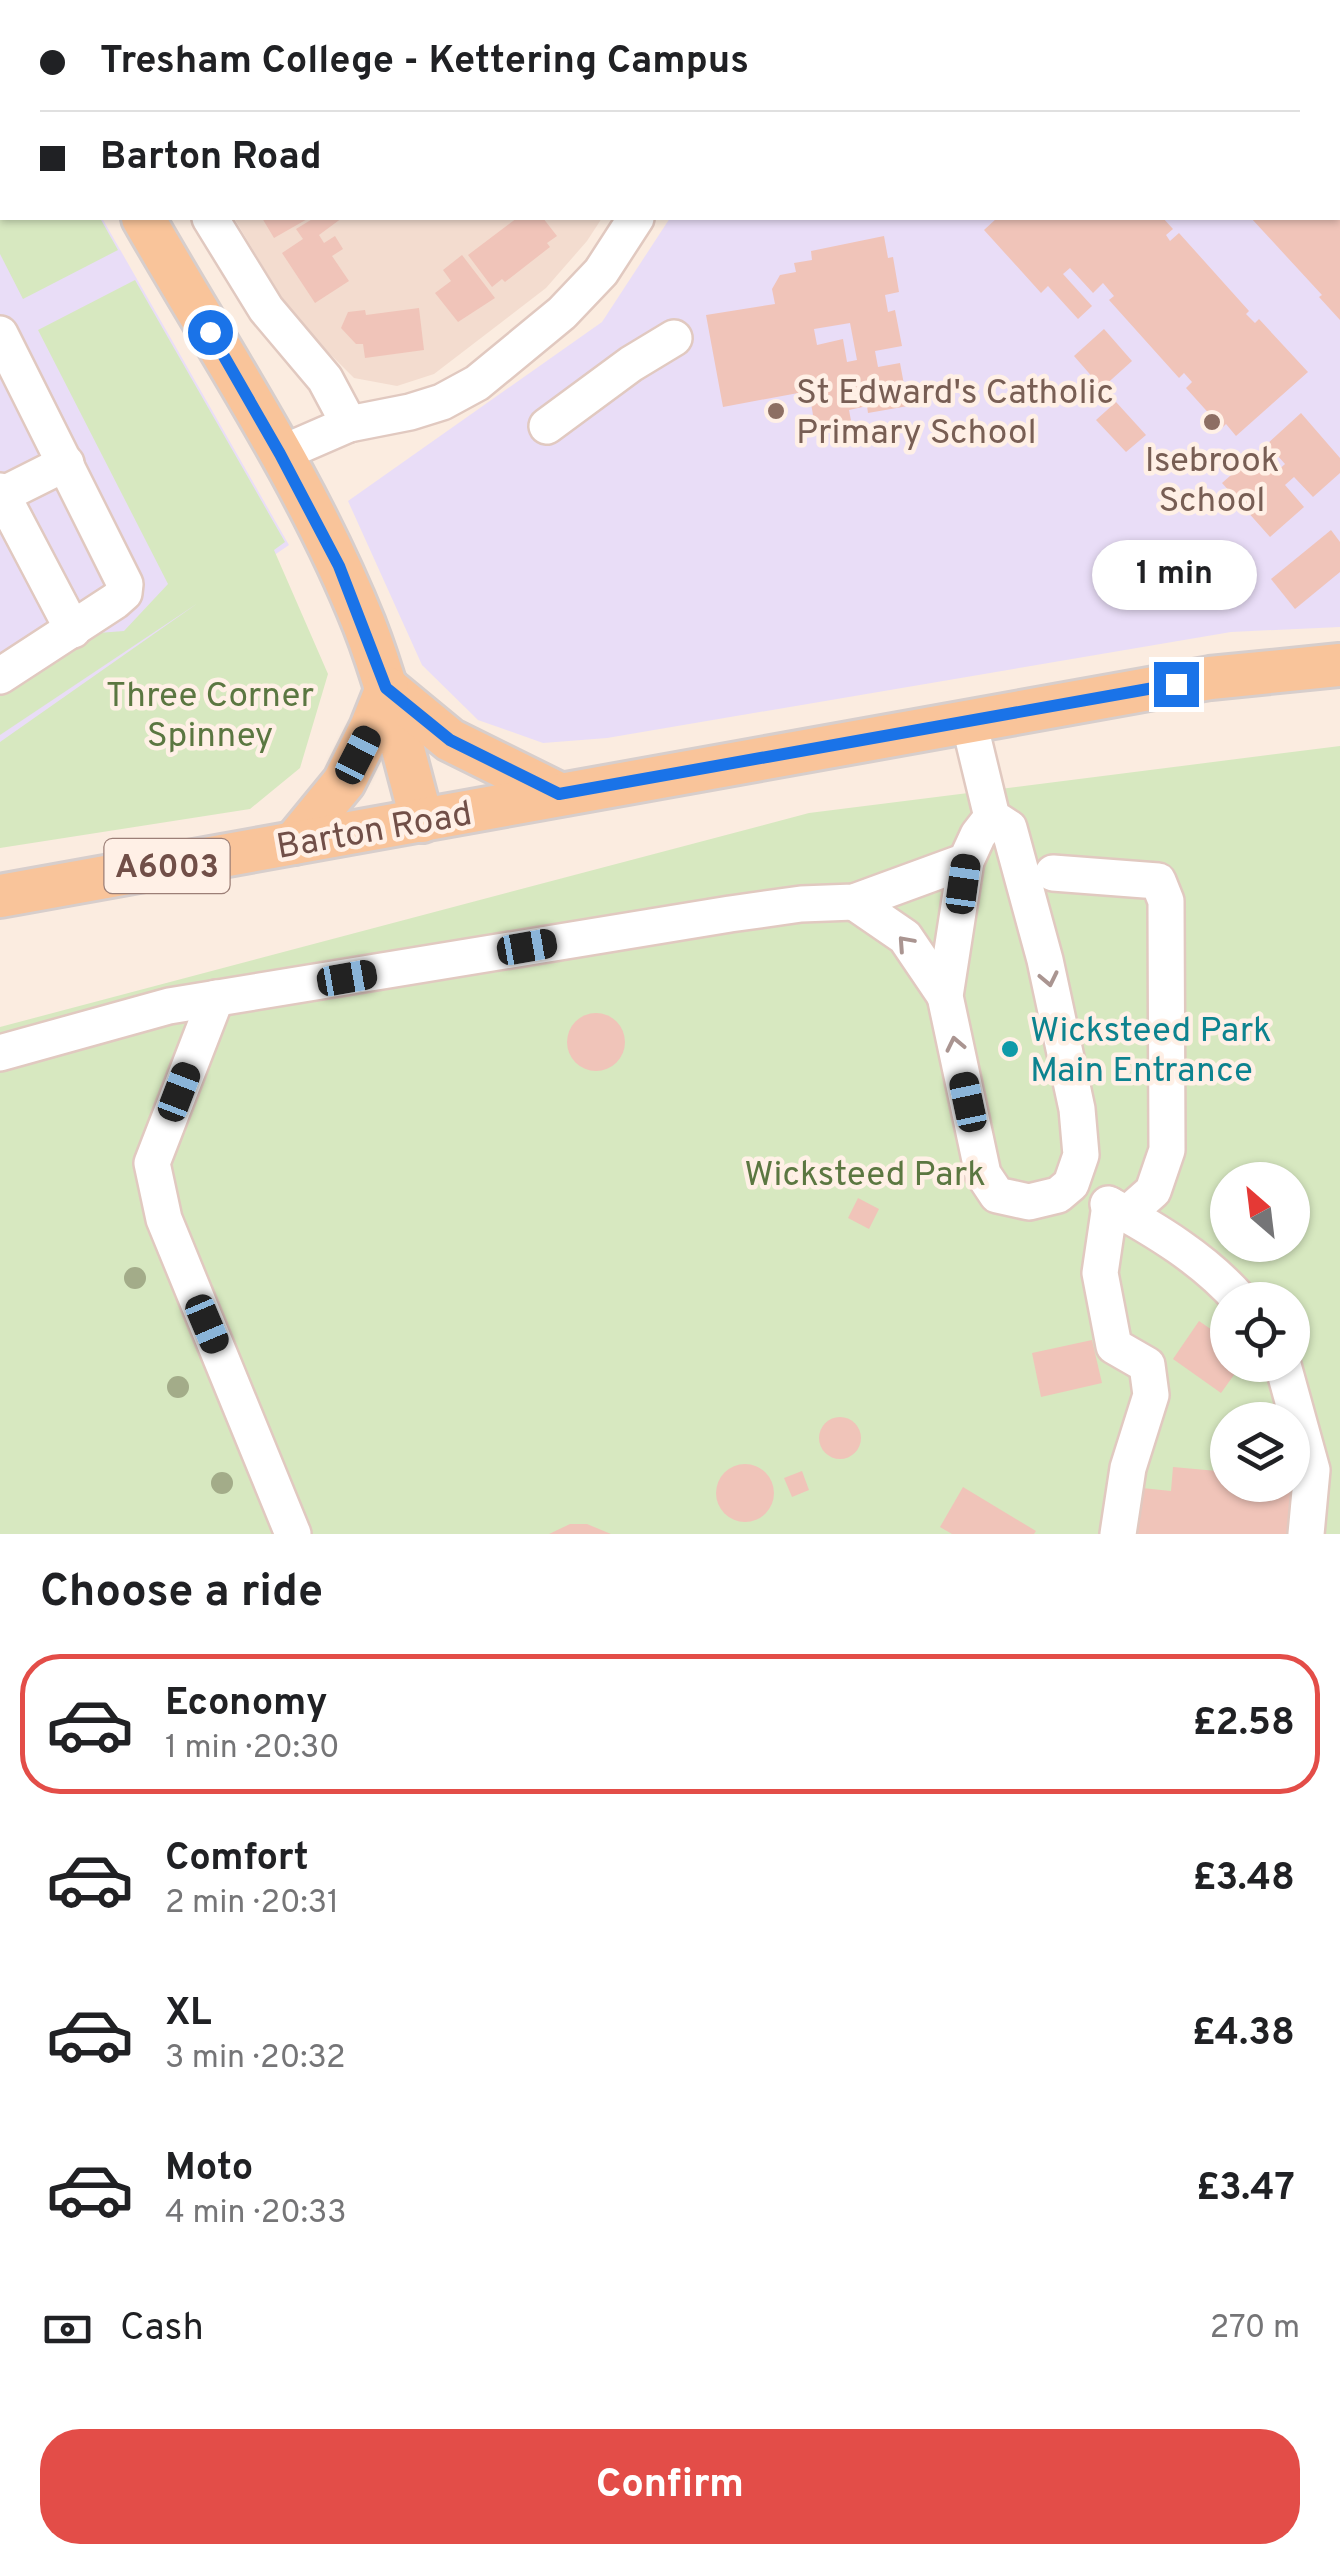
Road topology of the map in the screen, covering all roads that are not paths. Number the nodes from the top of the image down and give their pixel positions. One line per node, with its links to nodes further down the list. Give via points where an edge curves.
1 (143, 220): 8 (main road)
2 (211, 220): 6 (street)
3 (635, 220): 6 (street, via 601,272 562,313 477,383 442,402)
4 (0, 334): 9 (street)
5 (674, 338): 7 (street)
6 (349, 424): 8 (street)
7 (547, 426)
8 (280, 454): 14 (main road, via 339,566)
9 (66, 463): 10 (street); 11 (street, via 125,584 115,601)
10 (1, 494): 11 (street)
11 (72, 630): 12 (street)
12 (4, 665)
13 (1340, 665): 15 (main road, Barton Road / A6003, via 1210,678)
14 (386, 688): 16 (main road, via 450,740); 18 (main road); 19 (main road, via 344,782)
15 (969, 722): 16 (main road, Barton Road / A6003); 17 (street)
16 (559, 794): 18 (main road, Barton Road / A6003)
17 (992, 818): 20 (street); 27 (street, one-way to 27, via 1009,828 1077,1109 1081,1155)
18 (422, 821): 19 (main road, Barton Road / A6003)
19 (294, 843): 22 (main road, Barton Road / A6003)
20 (966, 861): 23 (street); 24 (street)
21 (1052, 874): 28 (street, via 1158,881 1166,901 1167,1150 1153,1191)
22 (0, 896)
23 (854, 902): 24 (street, one-way to 23, via 905,938); 25 (street, via 730,914)
24 (944, 996): 27 (street, one-way to 24, via 1058,1195 1028,1202 997,1196 983,1174)
25 (216, 998): 26 (street); 32 (street, via 152,1162 164,1219)
26 (0, 1052)
27 (1071, 1184): 28 (street)
28 (1118, 1209): 29 (street); 33 (street, via 1100,1273 1106,1314 1114,1346 1147,1365 1151,1395 1128,1468)
29 (1224, 1282)
30 (1288, 1382): 31 (street, via 1312,1470)
31 (1318, 1523)
32 (293, 1534)
33 (1118, 1534)

